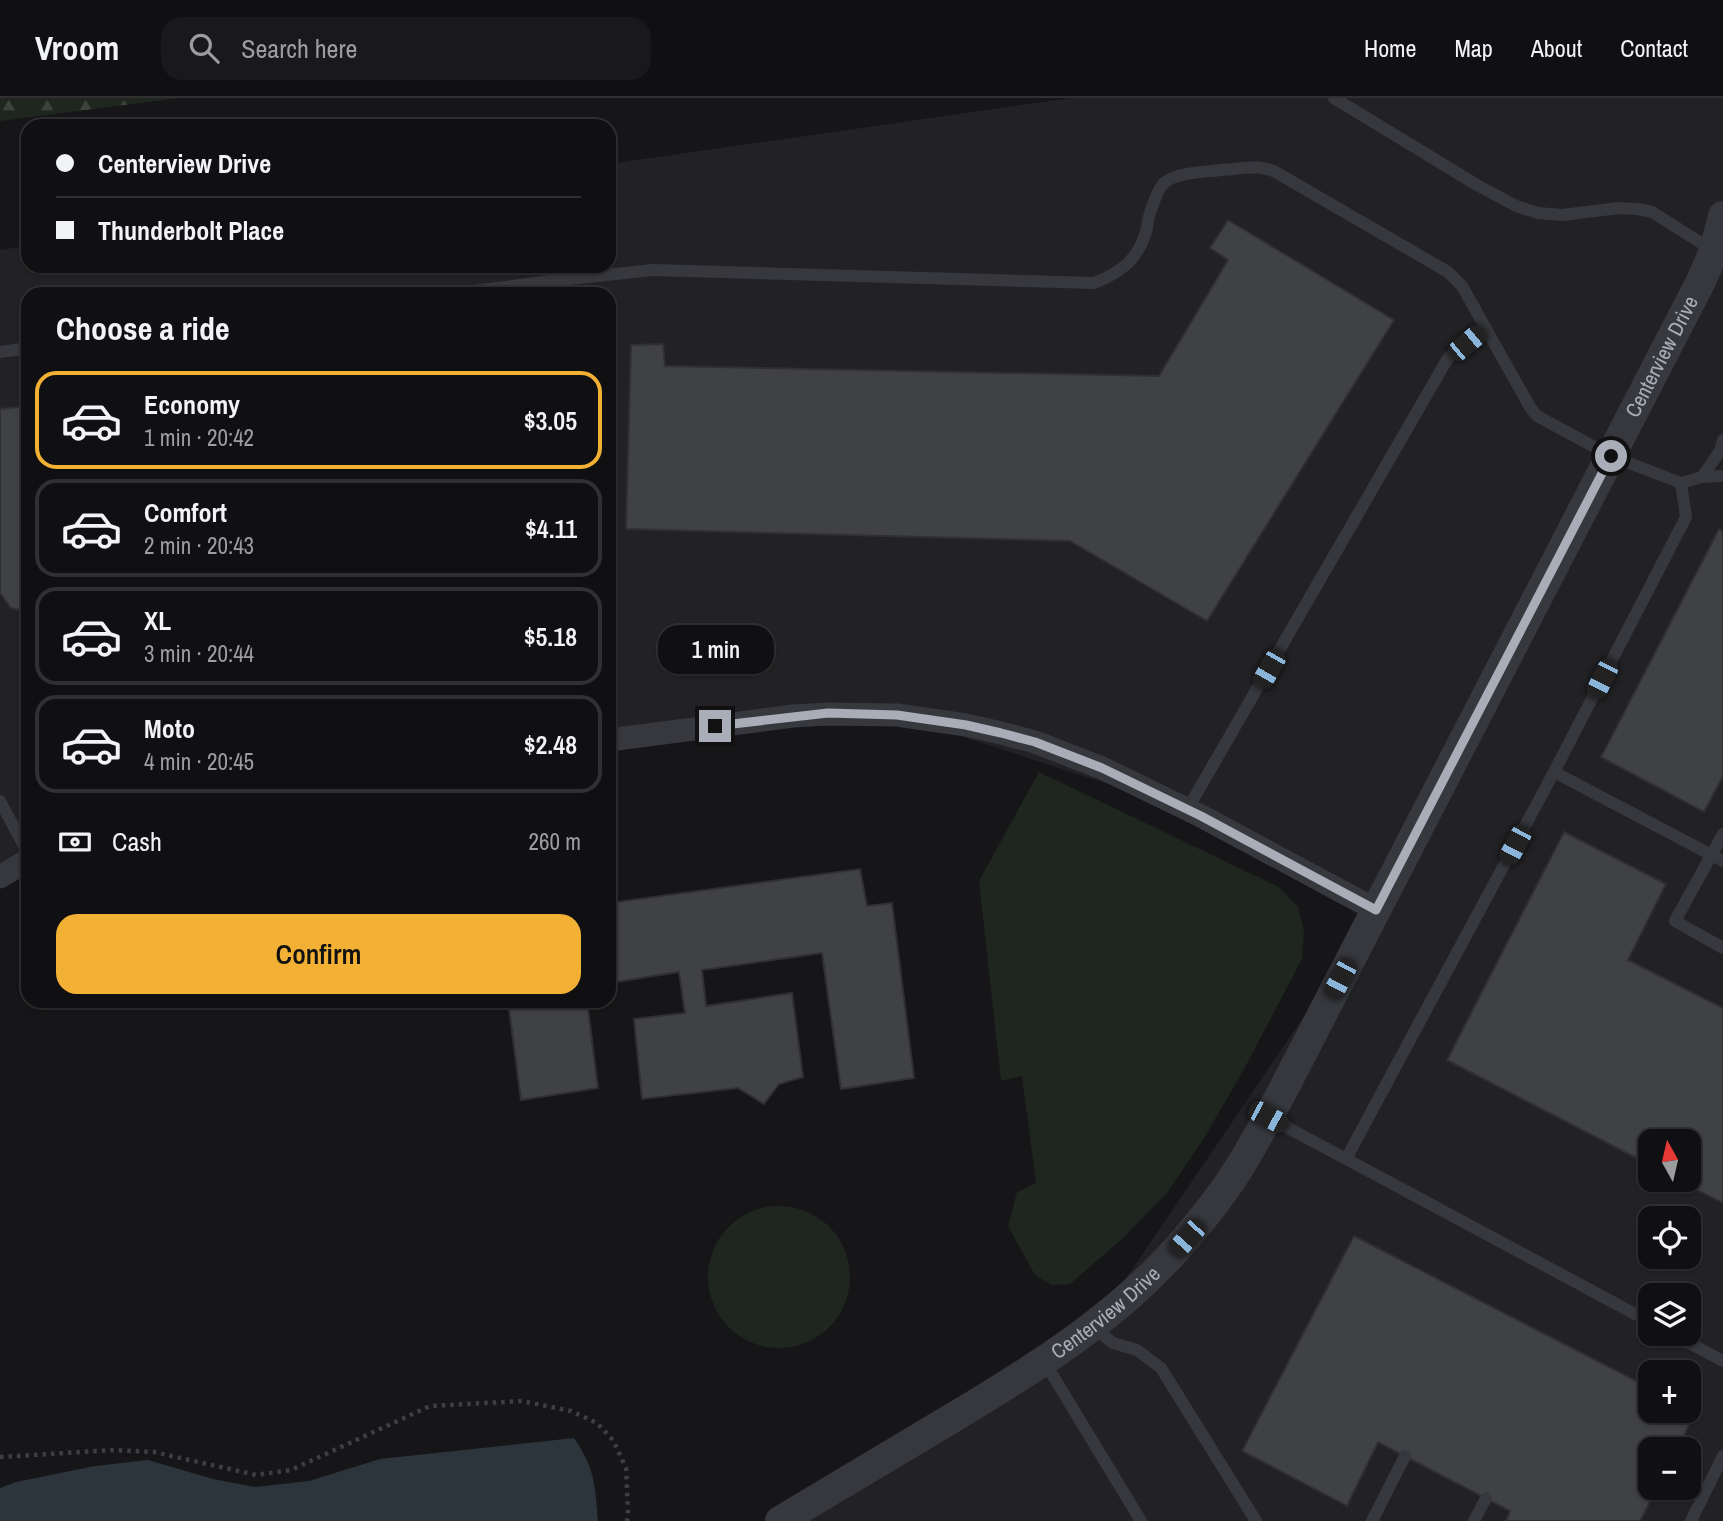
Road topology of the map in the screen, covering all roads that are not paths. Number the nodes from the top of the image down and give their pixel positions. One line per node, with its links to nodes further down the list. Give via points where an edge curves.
1 (1334, 98): 3 (lane, via 1516,206 1562,215 1619,208 1652,212)
2 (1723, 216): 3 (street, Centerview Drive)
3 (1719, 254): 9 (street, Centerview Drive)
4 (557, 287): 5 (lane, via 653,270 1094,283 1129,264 1164,182 1190,173 1258,166 1271,169 1448,272 1462,286)
5 (1485, 328): 9 (lane, via 1530,407); 16 (lane, via 1448,358)
6 (21, 349): 7 (lane)
7 (0, 352)
8 (1723, 440): 11 (lane)
9 (1611, 456): 12 (lane); 22 (street, Centerview Drive)
10 (1723, 476): 11 (lane)
11 (1702, 477): 12 (lane)
12 (1681, 483): 14 (lane, via 1686,517)
13 (616, 735): 16 (street, via 828,713 897,715 1035,742 1102,768)
14 (1554, 772): 19 (lane); 25 (lane)
15 (0, 802): 18 (lane)
16 (1187, 810): 22 (street)
17 (1723, 834): 19 (lane)
18 (21, 840)
19 (1717, 858): 23 (lane, via 1675,921)
20 (21, 864): 21 (street)
21 (0, 877)
22 (1376, 910): 24 (street, Centerview Drive)
23 (1723, 948)
24 (1268, 1117): 25 (lane); 27 (street, Centerview Drive, via 1238,1170 1187,1238)
25 (1346, 1159): 26 (lane)
26 (1638, 1316)
27 (1093, 1327): 30 (street, Centerview Drive); 36 (lane, via 1161,1368)
28 (1695, 1346): 29 (lane)
29 (1723, 1361)
30 (1044, 1362): 34 (street, Centerview Drive); 35 (lane)
31 (1723, 1455): 39 (lane)
32 (1405, 1456): 37 (lane)
33 (1486, 1498): 38 (lane)
34 (780, 1521)
35 (1140, 1521)
36 (1256, 1521)
37 (1372, 1521)
38 (1474, 1521)
39 (1691, 1521)

